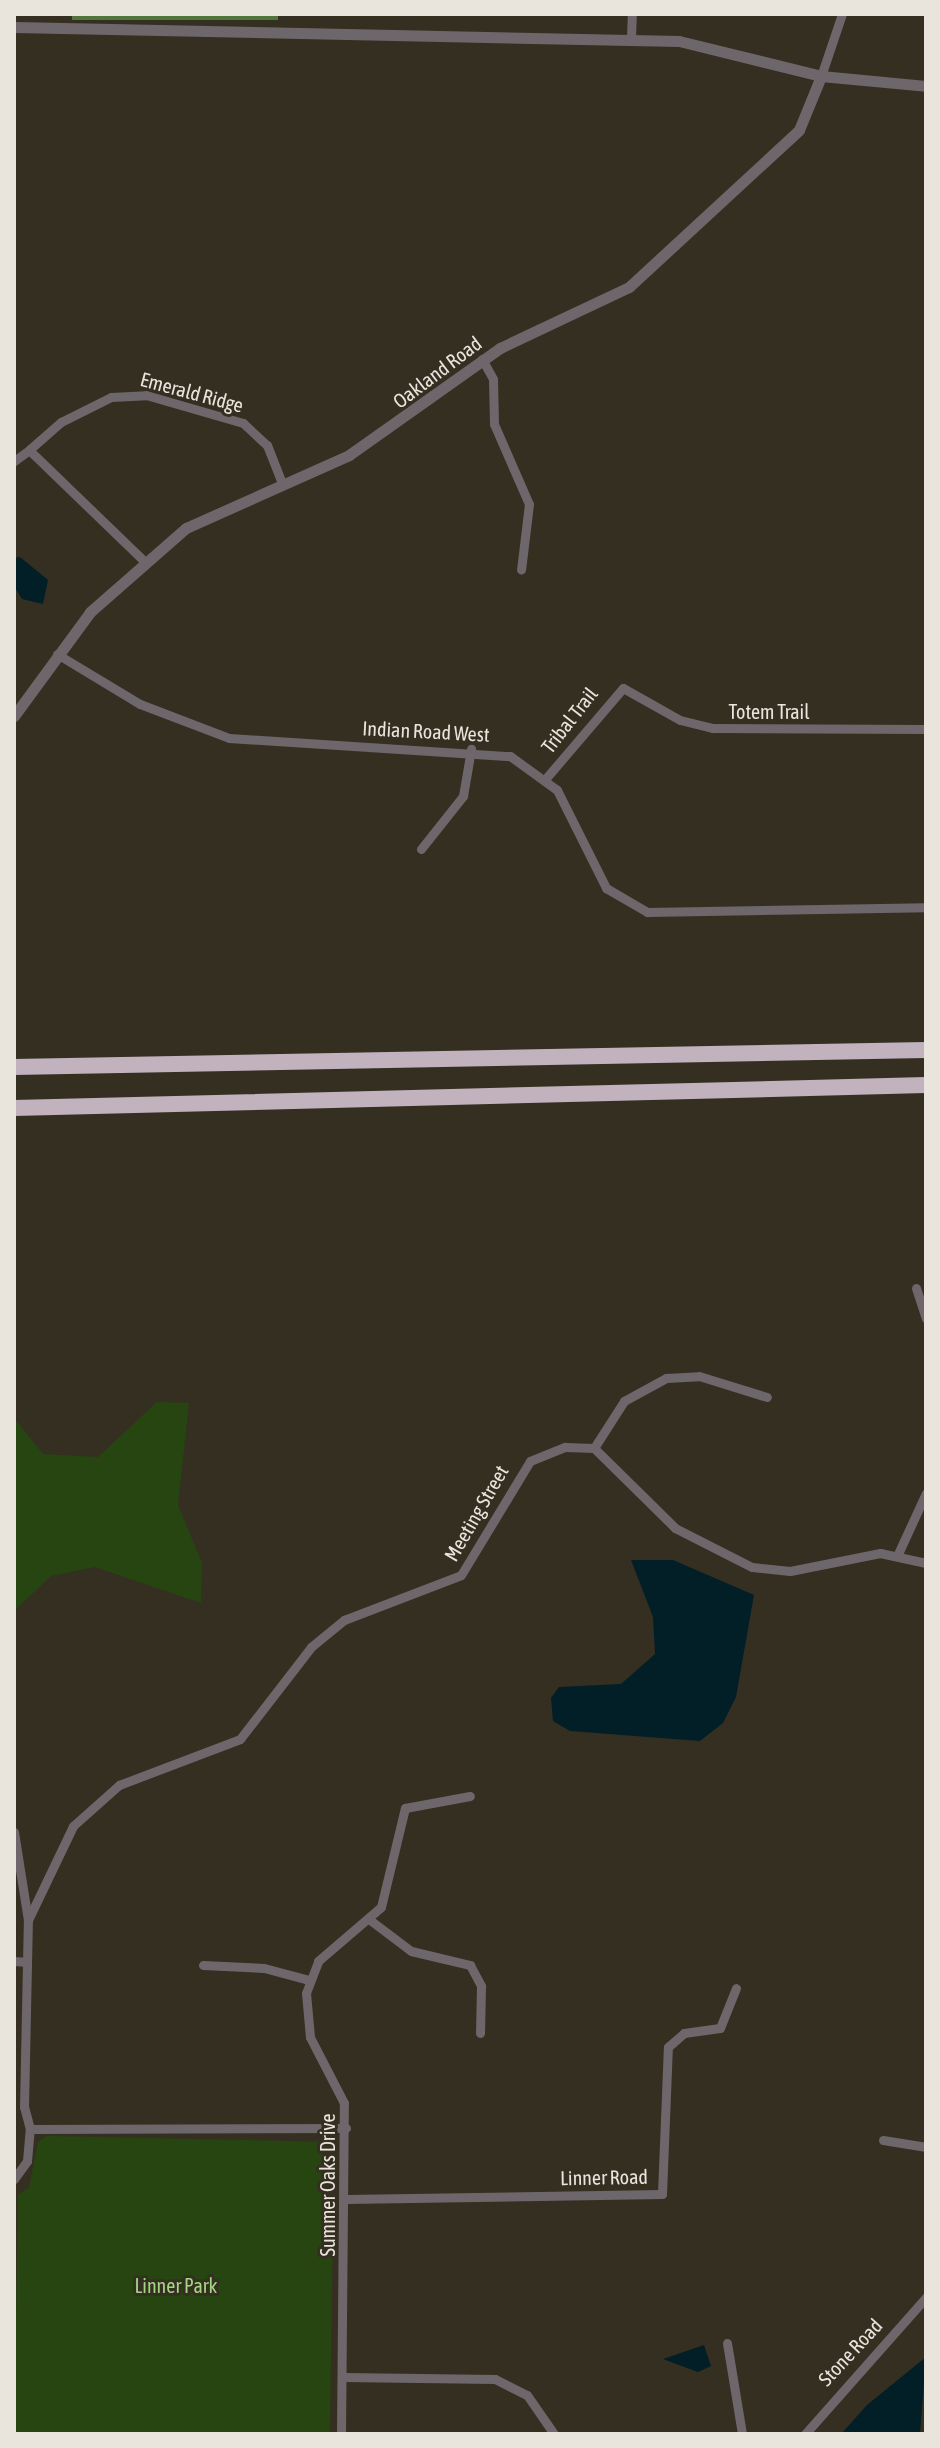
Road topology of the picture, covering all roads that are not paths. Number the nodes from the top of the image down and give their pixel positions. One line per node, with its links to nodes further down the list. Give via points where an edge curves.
1 (632, 14): 4 (street)
2 (842, 14): 5 (street)
3 (14, 27): 4 (street)
4 (631, 38): 5 (street, via 714,45)
5 (821, 76): 6 (street); 7 (street, Oakland Road, via 799,130 629,287)
6 (926, 86)
7 (482, 359): 10 (street, Oakland Road, via 376,440); 12 (street, via 493,379 494,424 527,493)
8 (29, 450): 9 (street, Emerald Ridge); 10 (street, Emerald Ridge, via 61,422 134,393 243,423 267,445); 11 (street)
9 (14, 461)
10 (282, 483): 11 (street, Oakland Road, via 210,515)
11 (143, 560): 13 (street, Oakland Road)
12 (521, 570)
13 (57, 654): 15 (street, Oakland Road); 17 (street, Indian Road West, via 150,709 229,738)
14 (623, 688): 16 (street, Totem Trail, via 680,720 713,728); 18 (street, Tribal Trail)
15 (14, 716)
16 (926, 729)
17 (471, 749): 18 (street, Indian Road West, via 510,756); 19 (street, via 463,796)
18 (547, 777): 20 (street, Indian Road West, via 568,806 596,875 618,898 647,912)
19 (421, 849)
20 (926, 907)
21 (926, 1050): 22 (highway)
22 (14, 1067)
23 (926, 1085): 24 (highway)
24 (14, 1108)
25 (916, 1288): 26 (street)
26 (926, 1318)
27 (767, 1397): 28 (street, via 699,1376 666,1378 624,1401)
28 (594, 1448): 30 (street, via 675,1528 738,1563 790,1571 862,1554); 34 (street, Meeting Street, via 565,1447 530,1461 461,1575 445,1587 363,1610 326,1631 240,1739 101,1796 73,1826)
29 (926, 1493): 30 (street)
30 (897, 1556): 31 (street)
31 (926, 1563)
32 (470, 1796): 35 (street, via 405,1808 387,1894)
33 (14, 1832): 34 (street)
34 (28, 1920): 37 (street, Meeting Street)
35 (370, 1920): 39 (street, via 332,1946); 41 (street, via 411,1951 470,1965 481,1986)
36 (14, 1961): 37 (street)
37 (27, 1962): 43 (street, Meeting Street, via 24,2107)
38 (203, 1965): 39 (street, via 264,1968)
39 (309, 1980): 42 (street, Summer Oaks Drive, via 307,2025 340,2090)
40 (736, 1988): 47 (street, Linner Road, via 720,2028 684,2033 668,2047 662,2194)
41 (480, 2033)
42 (346, 2128): 43 (street); 47 (street, Summer Oaks Drive)
43 (30, 2129): 46 (street, via 27,2161)
44 (883, 2140): 45 (street)
45 (926, 2147)
46 (14, 2179)
47 (346, 2199): 50 (street, Summer Oaks Drive)
48 (926, 2297): 54 (street, Stone Road)
49 (727, 2343): 53 (street, via 735,2358)
50 (343, 2377): 51 (street, Summer Oaks Drive); 52 (street, via 495,2379 527,2395)
51 (341, 2434)
52 (554, 2434)
53 (742, 2434)
54 (805, 2434)

